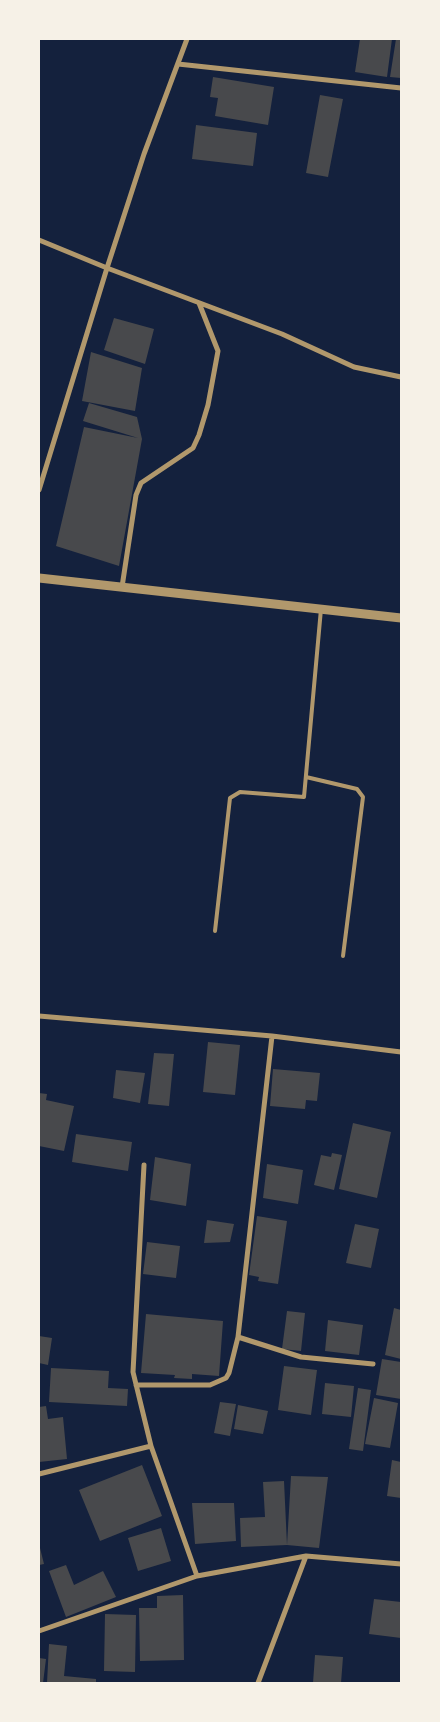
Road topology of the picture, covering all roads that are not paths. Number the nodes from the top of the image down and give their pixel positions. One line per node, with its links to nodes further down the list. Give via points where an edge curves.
1 (187, 39): 2 (street)
2 (178, 64): 3 (street); 5 (street, via 144,154)
3 (401, 88)
4 (39, 240): 5 (street)
5 (107, 268): 6 (street); 8 (street)
6 (199, 303): 7 (street, via 282,334 354,367); 10 (street, via 218,351 208,406 193,448 141,483 136,495)
7 (401, 378)
8 (39, 490)
9 (39, 578): 10 (street)
10 (122, 587): 11 (street)
11 (321, 610): 12 (street); 13 (lane)
12 (401, 618)
13 (306, 778): 14 (lane, via 304,797 240,792 230,798); 15 (lane, via 357,789 363,797)
14 (215, 931)
15 (342, 956)
16 (39, 1016): 17 (street)
17 (272, 1036): 18 (street); 20 (street)
18 (401, 1052)
19 (144, 1165): 22 (street, via 133,1372)
20 (238, 1337): 21 (street, via 301,1356); 22 (street, via 229,1373 218,1382 210,1385)
21 (373, 1364)
22 (136, 1385): 23 (street)
23 (151, 1446): 24 (street); 27 (street)
24 (39, 1474)
25 (306, 1556): 26 (street); 27 (street); 29 (street)
26 (401, 1564)
27 (197, 1576): 28 (street)
28 (39, 1630)
29 (258, 1683)

